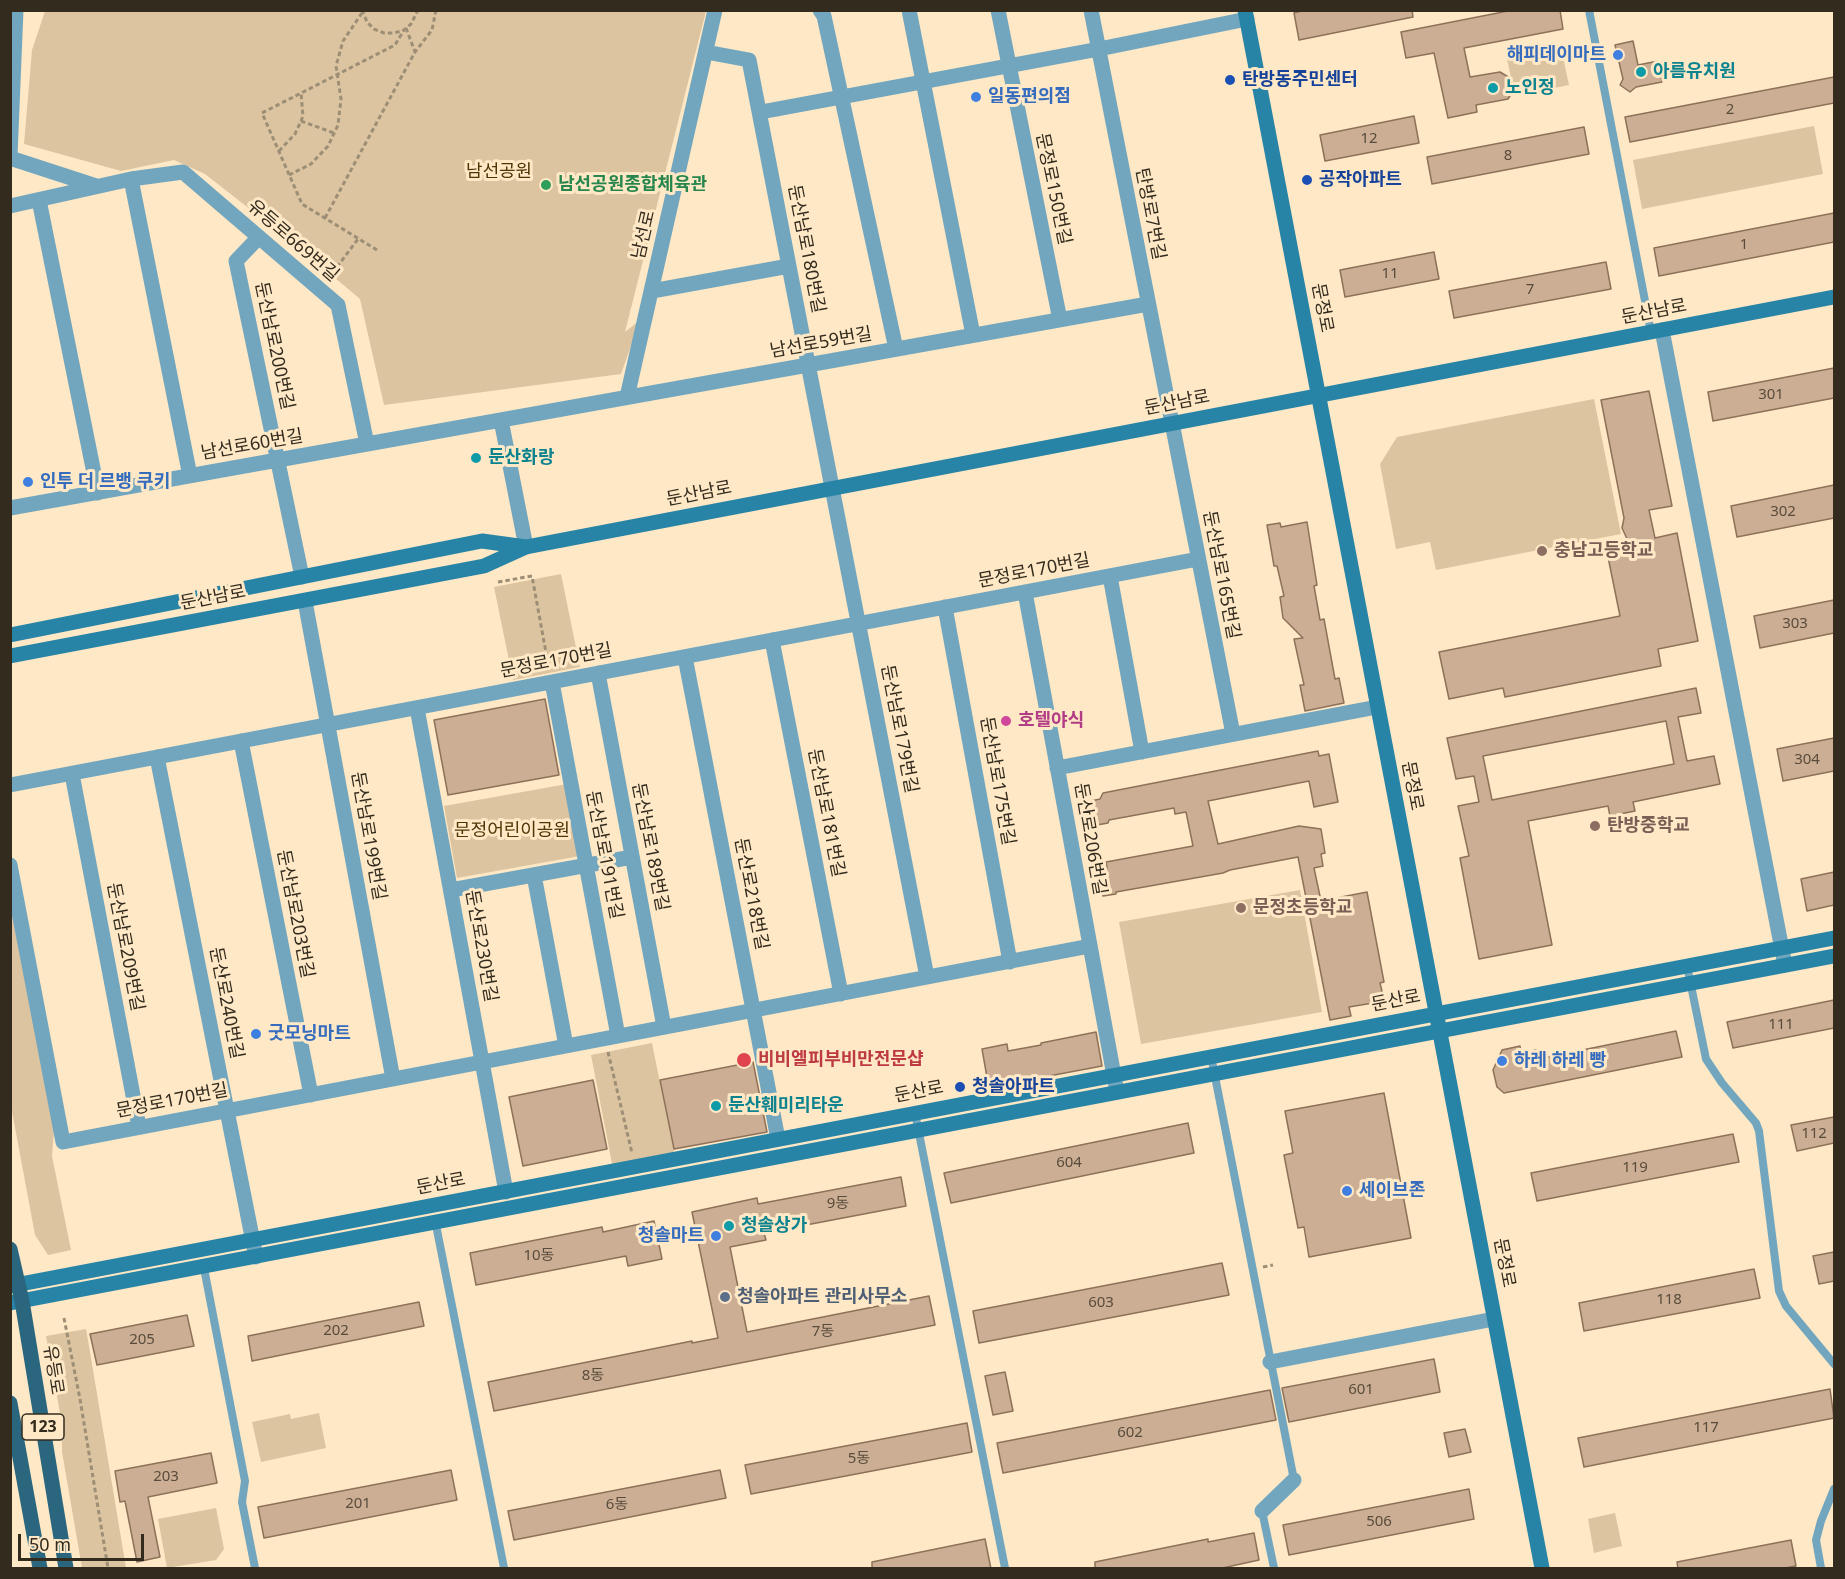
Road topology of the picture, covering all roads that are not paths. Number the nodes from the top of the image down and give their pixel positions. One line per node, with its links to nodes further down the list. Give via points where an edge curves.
1 (16, 10): 15 (street)
2 (715, 10): 10 (street, 남선로)
3 (819, 10): 13 (street, via 824,16)
4 (909, 10): 12 (street)
5 (998, 10): 11 (street)
6 (1091, 10): 9 (street, 탄방로7번길)
7 (1589, 10): 26 (lane)
8 (1246, 15): 9 (street); 30 (main road, 문정로)
9 (1099, 49): 11 (street); 24 (street, 탄방로7번길)
10 (706, 52): 14 (street, 둔산남로180번길, via 749,60); 22 (street, 남선로)
11 (1008, 66): 12 (street); 25 (street, 문정로150번길)
12 (923, 82): 13 (street); 27 (street)
13 (842, 97): 14 (street); 28 (street)
14 (761, 112): 21 (street, 둔산남로180번길)
15 (10, 157): 17 (street, 유등로669번길)
16 (131, 179): 17 (street, 유등로669번길); 20 (street, 유등로669번길, via 183,172); 36 (street)
17 (98, 186): 18 (street, 유등로669번길)
18 (39, 200): 19 (street, 유등로669번길); 38 (street)
19 (10, 206)
20 (259, 237): 34 (street, 유등로669번길, via 338,305); 35 (street, 둔산남로200번길, via 236,261)
21 (789, 266): 22 (street); 29 (street, 둔산남로180번길)
22 (652, 291): 31 (street, 남선로)
23 (1834, 297): 26 (main road, 둔산남로)
24 (1148, 304): 25 (street, 남선로59번길); 33 (street, 탄방로7번길)
25 (1060, 320): 27 (street, 남선로59번길)
26 (1656, 331): 30 (main road, 둔산남로); 71 (street)
27 (973, 335): 28 (street, 남선로59번길)
28 (896, 349): 29 (street, 남선로59번길)
29 (808, 365): 31 (street, 남선로59번길); 37 (street, 둔산남로180번길)
30 (1318, 396): 33 (main road, 둔산남로); 54 (main road, 문정로)
31 (627, 397): 32 (street, 남선로59번길)
32 (501, 420): 34 (street, 남선로60번길); 40 (street)
33 (1171, 424): 37 (main road, 둔산남로); 41 (street, 둔산남로165번길)
34 (367, 444): 35 (street, 남선로60번길)
35 (277, 460): 36 (street, 남선로60번길); 43 (street, 둔산남로200번길)
36 (190, 476): 38 (street, 남선로60번길)
37 (833, 488): 40 (main road, 둔산남로); 47 (street, 둔산남로179번길)
38 (98, 493): 39 (street, 남선로60번길)
39 (10, 508)
40 (526, 547): 43 (main road, 둔산남로, via 482,542); 45 (main road, 둔산남로, via 484,566)
41 (1198, 559): 42 (street, 문정로170번길); 57 (street, 둔산남로165번길)
42 (1110, 576): 44 (street, 문정로170번길); 59 (street, 문정로170번길)
43 (302, 577): 48 (main road, 둔산남로)
44 (1025, 592): 46 (street, 문정로170번길); 61 (street, 둔산로206번길)
45 (304, 601): 50 (main road, 둔산남로); 56 (street, 둔산남로199번길)
46 (945, 607): 47 (street, 문정로170번길); 73 (street, 둔산남로175번길)
47 (859, 624): 49 (street, 문정로170번길); 76 (street, 둔산남로179번길)
48 (10, 635)
49 (772, 640): 51 (street, 문정로170번길); 78 (street, 둔산남로181번길)
50 (10, 656)
51 (685, 657): 52 (street, 문정로170번길); 79 (street, 둔산로218번길)
52 (598, 674): 53 (street, 문정로170번길); 64 (street, 둔산남로189번길)
53 (552, 682): 55 (street, 문정로170번길); 66 (street, 둔산남로191번길)
54 (1377, 707): 57 (street); 80 (main road, 문정로)
55 (417, 708): 56 (street, 문정로170번길); 68 (street, 둔산로230번길)
56 (327, 725): 58 (street, 문정로170번길); 89 (street, 둔산남로199번길)
57 (1233, 734): 59 (street)
58 (241, 741): 60 (street, 문정로170번길); 91 (street, 둔산남로203번길)
59 (1142, 752): 61 (street)
60 (157, 757): 62 (street, 문정로170번길); 92 (street, 둔산로240번길)
61 (1057, 768): 70 (street, 둔산로206번길)
62 (72, 774): 63 (street, 문정로170번길); 94 (street, 둔산남로209번길)
63 (10, 785)
64 (632, 857): 66 (street); 81 (street, 둔산남로189번길)
65 (10, 864): 94 (street, 문정로170번길, via 63,1142)
66 (586, 866): 67 (street); 83 (street, 둔산남로191번길)
67 (534, 875): 68 (street); 84 (street)
68 (450, 890): 86 (street, 둔산로230번길)
69 (1834, 938): 71 (main road, 둔산로)
70 (1090, 946): 73 (street, 문정로170번길); 88 (street, 둔산로206번길)
71 (1782, 948): 74 (street); 75 (main road, 둔산로)
72 (1834, 956): 74 (main road, 둔산로)
73 (1010, 962): 76 (street, 문정로170번길)
74 (1785, 965): 77 (main road, 둔산로)
75 (1687, 966): 77 (lane); 80 (main road, 둔산로)
76 (927, 977): 78 (street, 문정로170번길)
77 (1690, 983): 82 (main road, 둔산로); 109 (lane, via 1706,1059 1759,1131 1779,1291 1786,1306)
78 (842, 994): 79 (street, 문정로170번길)
79 (754, 1010): 81 (street, 문정로170번길); 96 (street, 둔산로218번길)
80 (1436, 1013): 82 (main road, 문정로); 85 (main road, 둔산로)
81 (664, 1027): 83 (street, 문정로170번길)
82 (1439, 1031): 87 (main road, 둔산로); 107 (main road, 문정로)
83 (612, 1037): 84 (street, 문정로170번길)
84 (566, 1046): 86 (street, 문정로170번길)
85 (1211, 1056): 87 (lane); 88 (main road, 둔산로)
86 (482, 1062): 89 (street, 문정로170번길); 97 (street, 둔산로230번길)
87 (1214, 1074): 90 (main road, 둔산로); 108 (lane)
88 (1114, 1075): 90 (street, 둔산로206번길); 93 (main road, 둔산로)
89 (393, 1079): 91 (street, 문정로170번길)
90 (1117, 1092): 95 (main road, 둔산로)
91 (311, 1095): 92 (street, 문정로170번길)
92 (227, 1111): 94 (street, 문정로170번길); 100 (street, 둔산로240번길)
93 (915, 1113): 95 (lane); 96 (main road, 둔산로)
94 (139, 1127)
95 (918, 1130): 99 (main road, 둔산로); 118 (lane)
96 (778, 1139): 97 (main road, 둔산로)
97 (506, 1192): 98 (main road, 둔산로)
98 (432, 1206): 99 (lane); 100 (main road, 둔산로)
99 (435, 1222): 103 (main road, 둔산로); 117 (lane)
100 (253, 1240): 102 (main road, 둔산로); 103 (street, 둔산로240번길)
101 (10, 1249): 105 (main road, 유등로 / 123)
102 (201, 1250): 104 (lane); 105 (main road, 둔산로)
103 (256, 1257): 104 (main road, 둔산로)
104 (204, 1266): 106 (main road, 둔산로); 116 (lane, via 245,1481 242,1502)
105 (15, 1286): 106 (main road, 유등로 / 123)
106 (16, 1302): 115 (main road, 유등로 / 123)
107 (1494, 1319): 108 (street); 120 (main road, 문정로)
108 (1270, 1362): 111 (lane)
109 (1834, 1365)
110 (10, 1403): 114 (main road, 123)
111 (1294, 1480): 113 (street)
112 (1834, 1489): 121 (lane, via 1816,1540)
113 (1262, 1511): 119 (lane)
114 (40, 1569)
115 (66, 1569)
116 (255, 1569)
117 (504, 1569)
118 (1005, 1569)
119 (1274, 1569)
120 (1542, 1569)
121 (1821, 1569)

